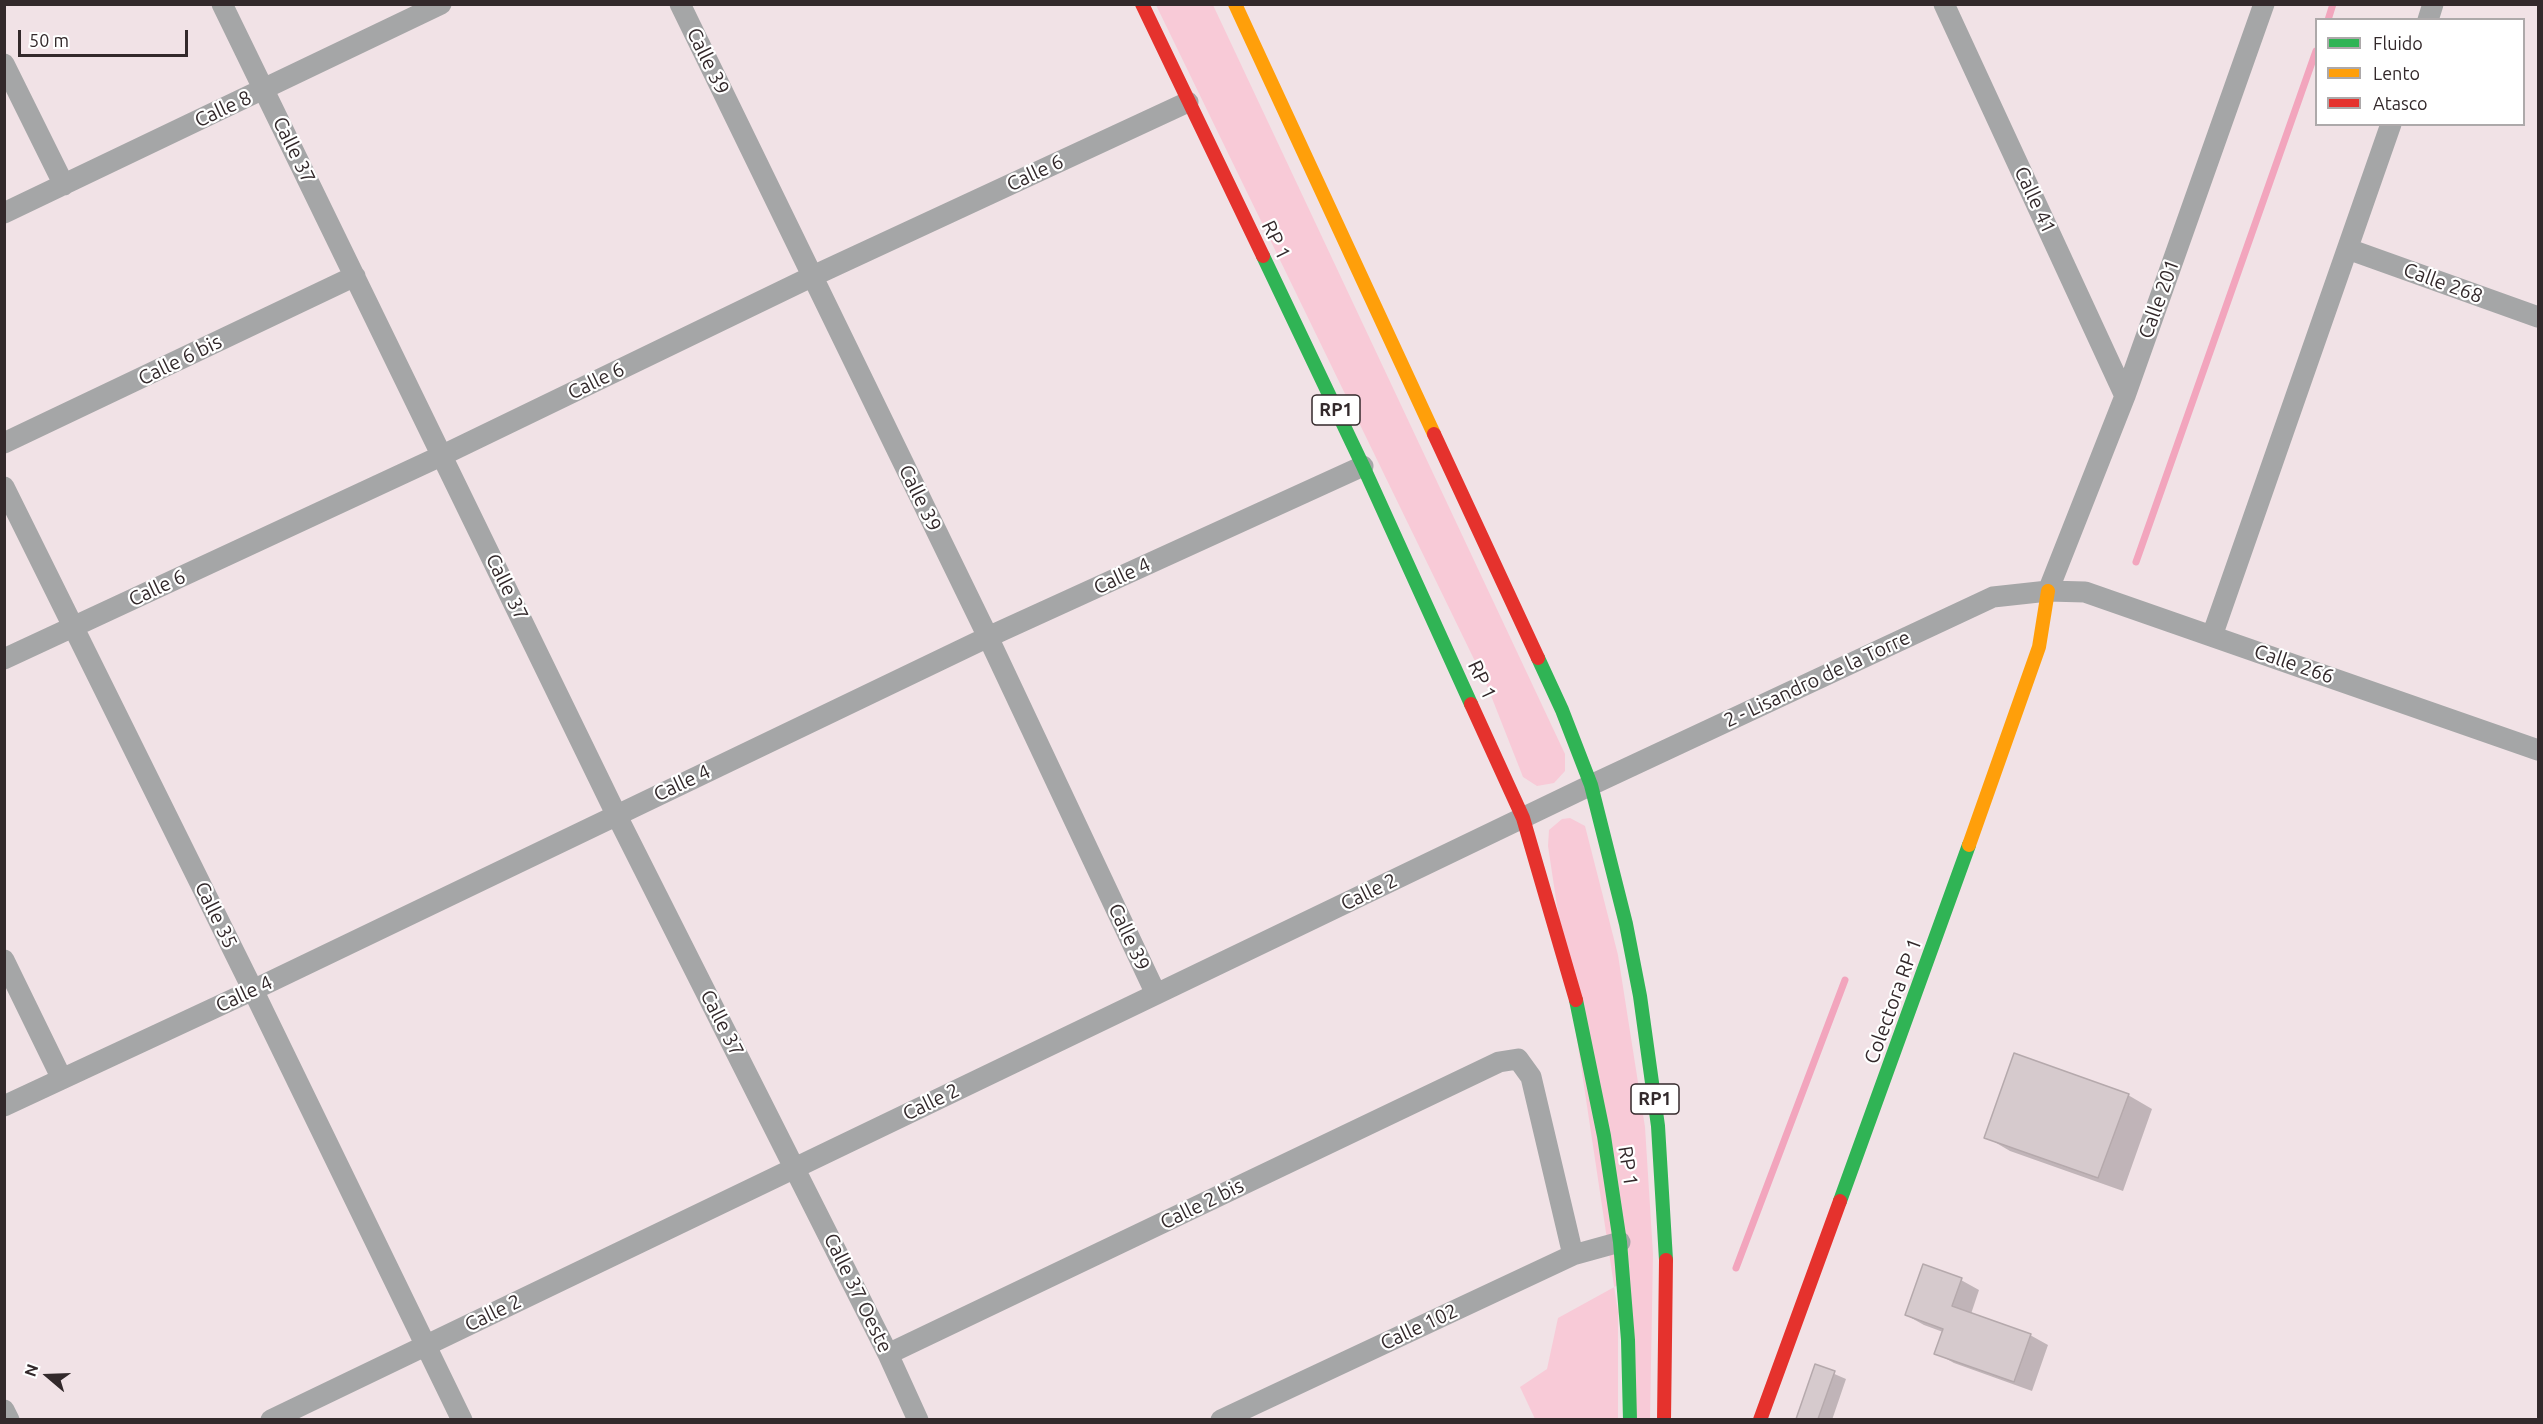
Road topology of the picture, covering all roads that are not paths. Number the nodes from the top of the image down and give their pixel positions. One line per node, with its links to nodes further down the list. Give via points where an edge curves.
1 (222, 4): 9 (street, Calle 37)
2 (441, 4): 9 (street, Calle 8)
3 (680, 4): 16 (street, Calle 39)
4 (1142, 4): 10 (main road, RP 1 / RP1)
5 (1235, 4): 29 (main road, RP 1 / RP1, via 1562,710)
6 (1944, 4): 18 (street, Calle 41)
7 (2264, 4): 18 (street, Calle 201)
8 (4, 64): 12 (street)
9 (265, 90): 12 (street, Calle 8); 15 (street, Calle 37)
10 (1188, 102): 16 (street, Calle 6); 21 (main road, RP 1 / RP1)
11 (2390, 126): 14 (street)
12 (63, 185): 13 (street, Calle 8)
13 (4, 213)
14 (2348, 249): 17 (street, Calle 268); 25 (street)
15 (355, 276): 19 (street, Calle 6 bis); 20 (street, Calle 37)
16 (813, 276): 20 (street, Calle 6); 26 (street, Calle 39)
17 (2538, 317)
18 (2125, 396): 23 (street, Calle 201)
19 (4, 444)
20 (443, 455): 24 (street, Calle 6); 30 (street, Calle 37)
21 (1363, 466): 26 (street, Calle 4); 31 (main road, RP 1 / RP1)
22 (4, 487): 24 (street, Calle 35)
23 (2048, 591): 25 (street, Calle 266, via 2085,592); 29 (street, 2 - Lisandro de la Torre, via 1993,597); 50 (main road, Colectora RP 1, via 2039,647)
24 (73, 627): 27 (street, Calle 6); 33 (street, Calle 35)
25 (2212, 636): 28 (street, Calle 266)
26 (988, 637): 30 (street, Calle 4); 34 (street, Calle 39)
27 (4, 659)
28 (2538, 750)
29 (1591, 785): 31 (street, Calle 2); 49 (main road, RP 1 / RP1, via 1626,924 1658,1126 1666,1259)
30 (616, 814): 33 (street, Calle 4); 37 (street, Calle 37)
31 (1523, 818): 34 (street, Calle 2); 38 (main road, RP 1 / RP1, via 1573,985 1604,1136)
32 (4, 960): 35 (street)
33 (253, 990): 35 (street, Calle 4); 40 (street, Calle 35)
34 (1156, 994): 37 (street, Calle 2)
35 (62, 1079): 36 (street, Calle 4)
36 (4, 1106)
37 (795, 1167): 40 (street, Calle 2); 41 (street, Calle 37 Oeste)
38 (1620, 1242): 39 (street, Calle 102); 48 (main road, RP 1 / RP1)
39 (1572, 1255): 41 (street, Calle 2 bis, via 1531,1077 1518,1059 1499,1062); 47 (street, Calle 102)
40 (426, 1345): 44 (street, Calle 2); 45 (street, Calle 35)
41 (888, 1354): 46 (street, Calle 37 Oeste)
42 (4, 1410): 43 (street)
43 (9, 1419)
44 (271, 1419)
45 (462, 1419)
46 (918, 1419)
47 (1221, 1419)
48 (1630, 1419)
49 (1664, 1419)
50 (1760, 1419)

